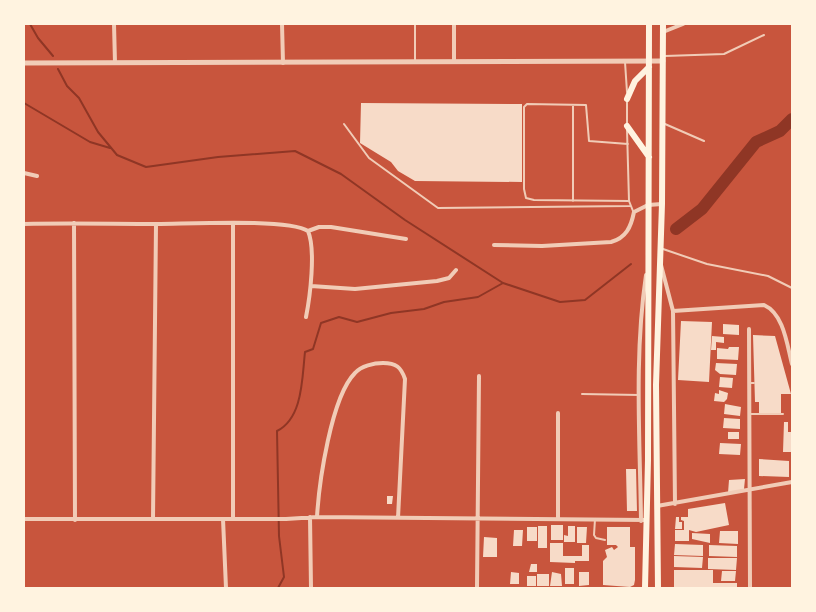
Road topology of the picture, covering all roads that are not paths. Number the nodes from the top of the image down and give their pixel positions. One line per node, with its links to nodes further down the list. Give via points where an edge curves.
1 (114, 24): 14 (street)
2 (282, 24): 16 (street)
3 (454, 24): 13 (street)
4 (649, 24): 17 (main road)
5 (663, 24): 8 (main road)
6 (683, 24): 8 (street)
7 (415, 25): 12 (lane)
8 (663, 32): 10 (main road)
9 (764, 35): 10 (lane, via 724,54)
10 (663, 59): 17 (street); 20 (main road)
11 (625, 60): 13 (street); 17 (street); 18 (lane)
12 (415, 61): 13 (street); 16 (street)
13 (454, 61)
14 (115, 62): 15 (street); 16 (street)
15 (24, 63)
16 (283, 63)
17 (649, 64): 18 (main road); 25 (main road)
18 (627, 99): 22 (lane)
19 (573, 105): 24 (lane, via 588,107 589,141); 28 (lane); 28 (lane, via 525,105 524,154 526,198)
20 (663, 123): 23 (lane); 30 (main road)
21 (344, 124): 31 (lane, via 369,158 438,208)
22 (627, 126): 24 (lane); 25 (main road)
23 (704, 141)
24 (628, 144): 29 (lane)
25 (649, 157): 32 (main road)
26 (24, 173): 27 (street)
27 (37, 176)
28 (573, 201): 29 (lane)
29 (629, 201): 31 (lane)
30 (662, 204): 32 (street); 41 (main road)
31 (630, 206): 33 (lane)
32 (648, 206): 33 (street); 42 (main road)
33 (634, 212): 40 (street, via 625,235 611,242)
34 (74, 223): 36 (street); 37 (street); 71 (street)
35 (233, 223): 37 (street); 38 (street, via 287,225); 70 (street)
36 (24, 224)
37 (156, 224): 68 (street)
38 (308, 231): 39 (street, via 319,227 332,228); 45 (street)
39 (406, 239)
40 (494, 245)
41 (660, 248): 43 (main road); 46 (lane, via 707,264 768,276)
42 (649, 258): 55 (street, via 641,315); 74 (main road)
43 (660, 261): 47 (street); 62 (main road)
44 (456, 270): 45 (street, via 449,278 437,281 355,289)
45 (311, 286): 48 (street)
46 (792, 288)
47 (673, 311): 50 (street, via 756,305 771,308 779,321); 61 (street)
48 (306, 317)
49 (749, 329): 52 (street)
50 (792, 364)
51 (479, 376): 72 (street)
52 (749, 384): 53 (lane); 57 (street)
53 (754, 384)
54 (582, 394): 55 (lane)
55 (640, 395): 74 (street)
56 (558, 413): 66 (street)
57 (749, 414): 58 (lane); 60 (street)
58 (784, 414)
59 (792, 482): 60 (street)
60 (749, 491): 61 (street); 81 (street)
61 (675, 504): 62 (street)
62 (657, 506): 80 (main road)
63 (310, 517): 64 (street); 70 (street); 77 (street)
64 (316, 517): 65 (street); 65 (street, via 322,462 343,391 361,367 383,363 396,364 402,369 406,384)
65 (398, 518): 72 (street)
66 (558, 518): 72 (street); 73 (street)
67 (24, 519): 71 (street)
68 (153, 519): 69 (street); 71 (street)
69 (223, 519): 70 (street); 76 (street)
70 (233, 519)
71 (76, 520)
72 (478, 520): 78 (street)
73 (595, 520): 74 (street); 75 (lane, via 594,535)
74 (644, 520): 79 (main road)
75 (605, 540)
76 (226, 588)
77 (311, 588)
78 (476, 588)
79 (645, 588)
80 (658, 588)
81 (750, 588)

